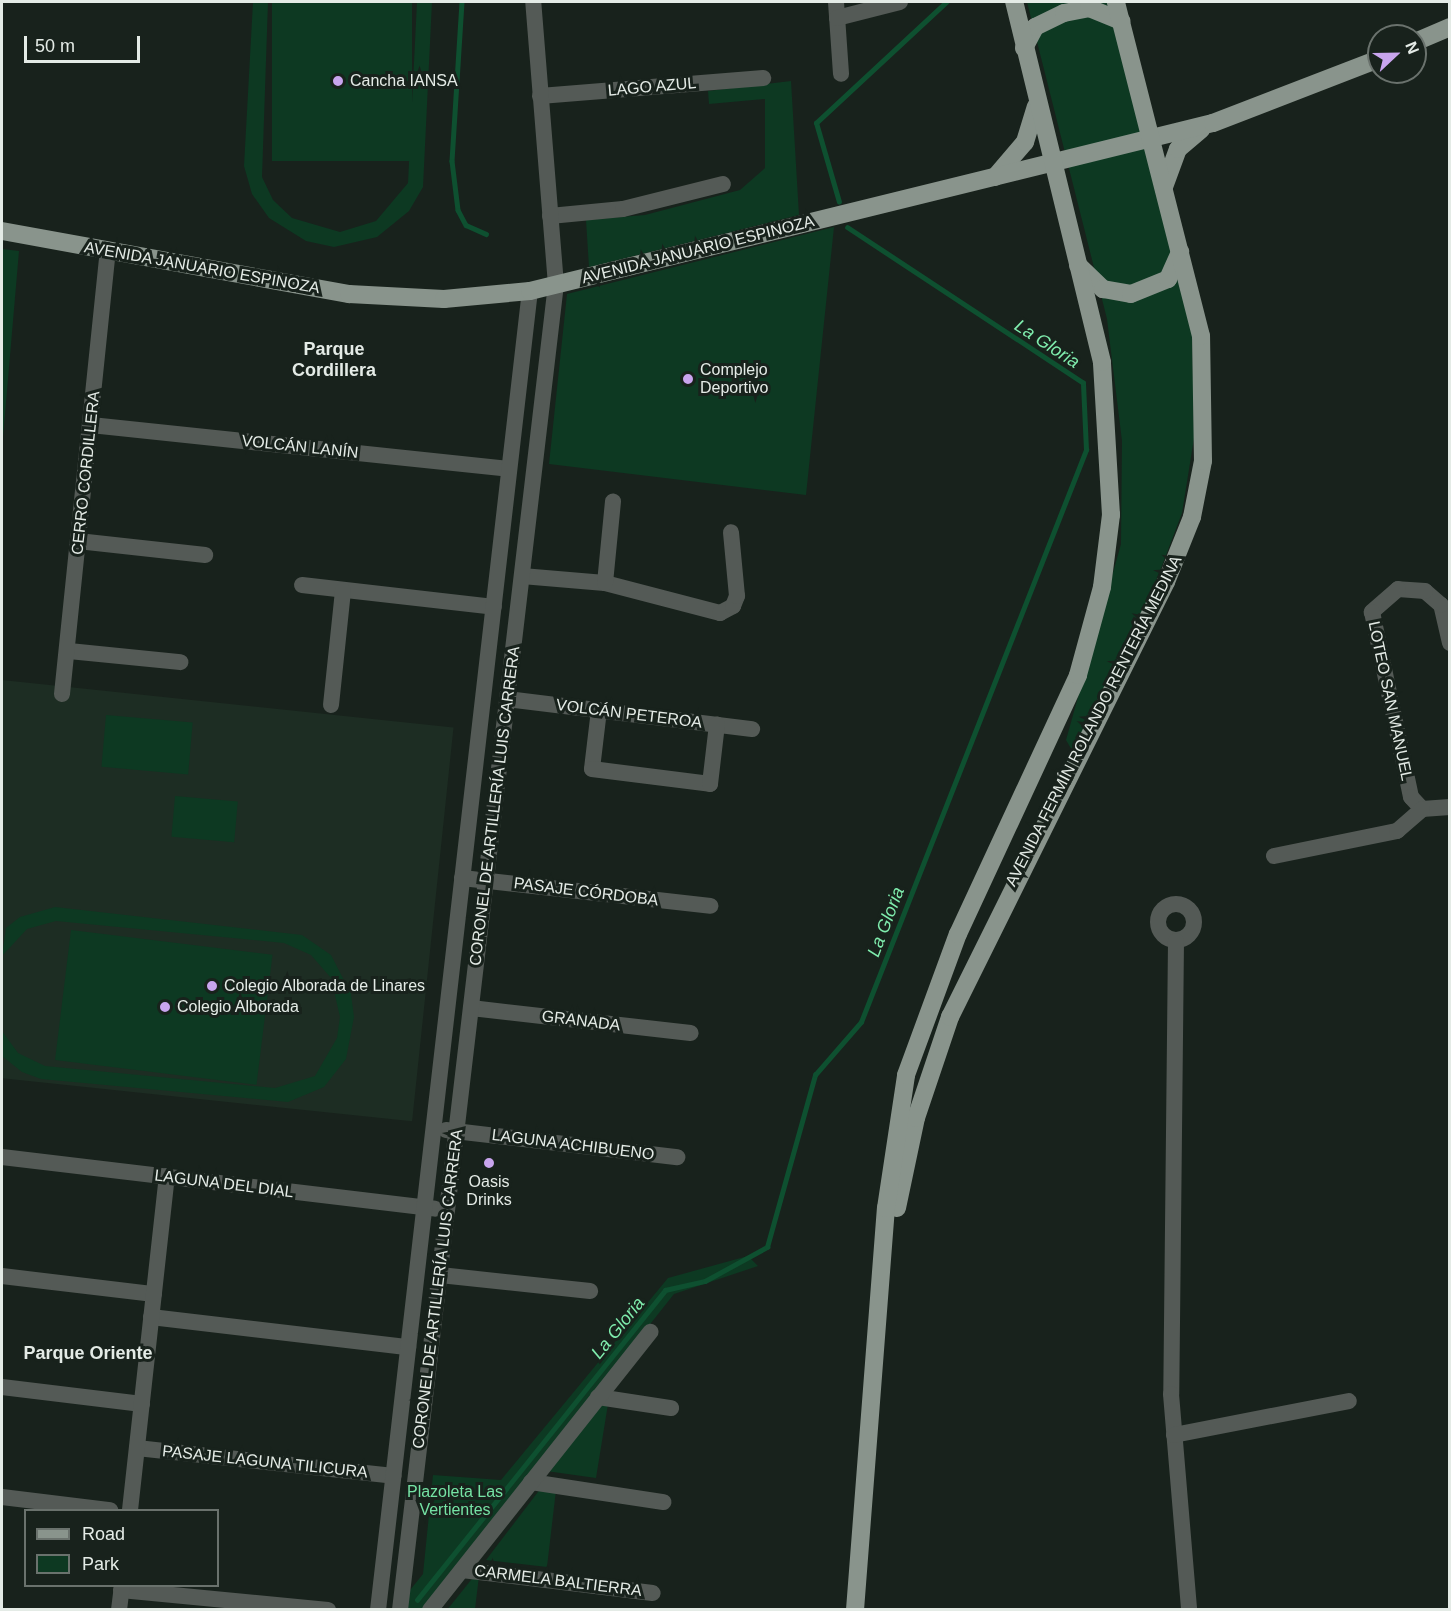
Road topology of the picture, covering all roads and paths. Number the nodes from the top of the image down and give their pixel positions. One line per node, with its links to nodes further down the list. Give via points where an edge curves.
1 (532, 2): 13 (street, CORONEL DE ARTILLERÍA LUIS CARRERA)
2 (900, 2): 5 (street)
3 (1014, 2): 9 (main road, AVENIDA FERMÍN ROLANDO RENTERÍA MEDINA)
4 (1116, 2): 6 (main road, AVENIDA FERMÍN ROLANDO RENTERÍA MEDINA)
5 (837, 10): 11 (street)
6 (1121, 21): 9 (main road, via 1089,9 1064,13 1035,27); 16 (main road, AVENIDA FERMÍN ROLANDO RENTERÍA MEDINA)
7 (1449, 27): 8 (main road)
8 (1427, 37)
9 (1024, 48): 14 (main road, AVENIDA FERMÍN ROLANDO RENTERÍA MEDINA)
10 (1367, 64): 15 (main road, AVENIDA JANUARIO ESPINOZA)
11 (842, 74)
12 (763, 78): 13 (street, LAGO AZUL)
13 (540, 96): 21 (street, CORONEL DE ARTILLERÍA LUIS CARRERA)
14 (1036, 102): 17 (main road, AVENIDA FERMÍN ROLANDO RENTERÍA MEDINA); 18 (main road, via 1025,142)
15 (1213, 123): 16 (main road, AVENIDA JANUARIO ESPINOZA); 20 (main road, via 1178,149)
16 (1151, 138): 17 (main road, AVENIDA JANUARIO ESPINOZA); 20 (main road, AVENIDA FERMÍN ROLANDO RENTERÍA MEDINA)
17 (1051, 162): 18 (main road, AVENIDA JANUARIO ESPINOZA); 25 (main road, AVENIDA FERMÍN ROLANDO RENTERÍA MEDINA)
18 (993, 179): 26 (main road, AVENIDA JANUARIO ESPINOZA)
19 (723, 184): 21 (street, via 623,209)
20 (1164, 191): 24 (main road, AVENIDA FERMÍN ROLANDO RENTERÍA MEDINA)
21 (550, 216): 26 (street, CORONEL DE ARTILLERÍA LUIS CARRERA)
22 (2, 231): 23 (main road, AVENIDA JANUARIO ESPINOZA)
23 (108, 252): 27 (main road, AVENIDA JANUARIO ESPINOZA, via 380,297); 30 (street, CERRO CORDILLERA)
24 (1180, 252): 25 (main road, via 1168,279 1131,294 1103,289); 70 (main road, AVENIDA FERMÍN ROLANDO RENTERÍA MEDINA, via 1205,367 1203,461 1192,517 1141,634 950,1017 911,1137)
25 (1077, 265): 70 (main road, AVENIDA FERMÍN ROLANDO RENTERÍA MEDINA, via 1107,401 1112,476 1102,587 1059,723 973,900 916,1041 894,1133)
26 (556, 285): 27 (main road, AVENIDA JANUARIO ESPINOZA); 29 (street, CORONEL DE ARTILLERÍA LUIS CARRERA)
27 (530, 291): 28 (street, CORONEL DE ARTILLERÍA LUIS CARRERA)
28 (522, 358): 29 (street); 31 (street, CORONEL DE ARTILLERÍA LUIS CARRERA)
29 (547, 361): 36 (street, CORONEL DE ARTILLERÍA LUIS CARRERA)
30 (91, 425): 31 (street, VOLCÁN LANÍN); 35 (street, CERRO CORDILLERA)
31 (509, 469): 34 (street, CORONEL DE ARTILLERÍA LUIS CARRERA)
32 (613, 501): 39 (street)
33 (731, 532): 39 (street, via 737,596 727,610 711,613)
34 (501, 539): 36 (street); 42 (street, CORONEL DE ARTILLERÍA LUIS CARRERA)
35 (78, 541): 37 (street); 44 (street, CERRO CORDILLERA)
36 (525, 544): 38 (street, CORONEL DE ARTILLERÍA LUIS CARRERA)
37 (205, 555)
38 (522, 576): 39 (street); 47 (street, CORONEL DE ARTILLERÍA LUIS CARRERA)
39 (605, 583)
40 (302, 585): 41 (street)
41 (343, 591): 42 (street); 48 (street)
42 (494, 607): 55 (street, CORONEL DE ARTILLERÍA LUIS CARRERA)
43 (1449, 643): 53 (street, LOTEO SAN MANUEL, via 1441,605 1425,591 1398,589 1372,612 1411,797)
44 (69, 651): 45 (street); 46 (street, CERRO CORDILLERA)
45 (180, 662)
46 (62, 694)
47 (507, 699): 49 (street, VOLCÁN PETEROA); 56 (street, CORONEL DE ARTILLERÍA LUIS CARRERA)
48 (331, 705)
49 (599, 710): 50 (street, VOLCÁN PETEROA); 50 (street, via 592,769 710,784)
50 (717, 724): 51 (street, VOLCÁN PETEROA)
51 (752, 729)
52 (1449, 807): 53 (street)
53 (1422, 809): 54 (street, via 1396,831)
54 (1274, 856)
55 (462, 878): 56 (street, PASAJE CÓRDOBA); 61 (street, CORONEL DE ARTILLERÍA LUIS CARRERA)
56 (486, 880): 57 (street, PASAJE CÓRDOBA); 59 (street, CORONEL DE ARTILLERÍA LUIS CARRERA)
57 (710, 906)
58 (1176, 941): 81 (street)
59 (471, 1008): 60 (street, GRANADA); 62 (street, CORONEL DE ARTILLERÍA LUIS CARRERA)
60 (691, 1034)
61 (433, 1128): 62 (street, LAGUNA ACHIBUENO); 66 (street, CORONEL DE ARTILLERÍA LUIS CARRERA)
62 (456, 1131): 64 (street, LAGUNA ACHIBUENO); 67 (street, CORONEL DE ARTILLERÍA LUIS CARRERA)
63 (2, 1157): 65 (street, LAGUNA DEL DIAL)
64 (677, 1157)
65 (167, 1176): 66 (street, LAGUNA DEL DIAL); 72 (street)
66 (424, 1209): 67 (street, LAGUNA DEL DIAL); 75 (street, CORONEL DE ARTILLERÍA LUIS CARRERA)
67 (447, 1210): 68 (street, CORONEL DE ARTILLERÍA LUIS CARRERA)
68 (440, 1275): 71 (street); 95 (street, CORONEL DE ARTILLERÍA LUIS CARRERA)
69 (2, 1276): 72 (street)
70 (881, 1289): 97 (main road, AVENIDA FERMÍN ROLANDO RENTERÍA MEDINA)
71 (590, 1291)
72 (154, 1294): 73 (street)
73 (151, 1317): 75 (street); 79 (street)
74 (650, 1332): 77 (street)
75 (408, 1347): 83 (street, CORONEL DE ARTILLERÍA LUIS CARRERA)
76 (2, 1387): 79 (street)
77 (598, 1397): 80 (street); 84 (street)
78 (1349, 1401): 81 (street)
79 (142, 1404): 82 (street)
80 (671, 1408)
81 (1174, 1435): 98 (street)
82 (137, 1448): 83 (street, PASAJE LAGUNA TILICURA); 88 (street)
83 (393, 1476): 94 (street, CORONEL DE ARTILLERÍA LUIS CARRERA)
84 (531, 1482): 86 (street); 89 (street)
85 (2, 1497): 87 (street)
86 (664, 1502)
87 (102, 1509)
88 (130, 1509)
89 (462, 1570): 91 (street, CARMELA BALTIERRA); 96 (street)
90 (122, 1588): 92 (street); 93 (street)
91 (653, 1593)
92 (119, 1610)
93 (328, 1610)
94 (378, 1610)
95 (400, 1610)
96 (430, 1610)
97 (855, 1610)
98 (1189, 1610)

